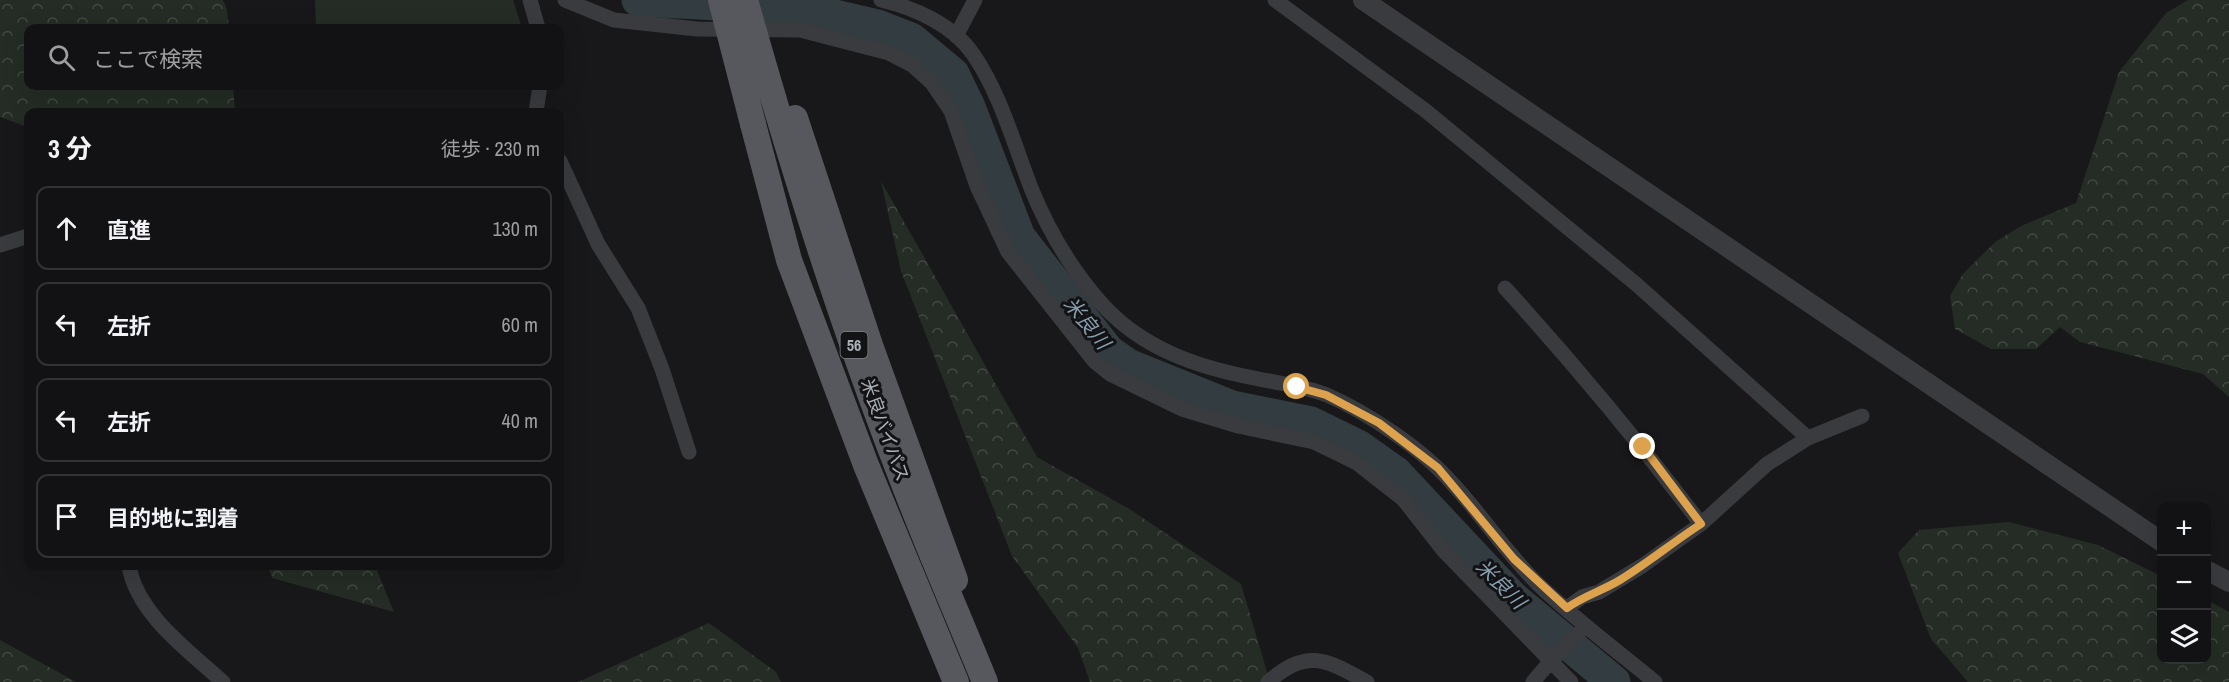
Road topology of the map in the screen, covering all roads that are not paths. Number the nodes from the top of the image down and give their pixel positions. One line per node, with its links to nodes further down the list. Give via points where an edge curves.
1 (530, 0): 12 (street)
2 (565, 0): 30 (street, via 614,20 697,29 800,30 889,53 912,65 948,105 977,186 1008,252 1095,362 1110,374 1182,409 1238,426 1289,434 1357,463 1403,499 1444,551)
3 (721, 0): 32 (main road, bridge, via 789,260 866,465)
4 (734, 0): 33 (main road, 米良バイパス / 56, via 838,337 891,485)
5 (745, 0): 34 (main road, 米良バイパス / 56, bridge, via 779,122 832,283 900,475)
6 (758, 0): 35 (main road, via 833,237 910,460)
7 (881, 0): 11 (street)
8 (975, 0): 13 (street)
9 (1275, 0): 21 (street, via 1453,134 1636,284)
10 (1363, 0): 24 (street)
11 (924, 6): 13 (street)
12 (537, 24)
13 (956, 36): 28 (street, via 973,53 985,77 1060,248 1123,326 1152,346 1191,362 1326,395 1379,423 1438,468 1514,559)
14 (539, 90): 15 (street)
15 (537, 108)
16 (564, 170): 22 (street, via 598,244 638,308)
17 (24, 237): 18 (street)
18 (0, 245)
19 (1505, 288): 23 (street, via 1643,447)
20 (1862, 416): 21 (street)
21 (1809, 438): 23 (street, via 1767,464)
22 (689, 452)
23 (1701, 524): 28 (street, via 1634,571)
24 (2157, 539)
25 (130, 570): 31 (street, via 132,582 147,606)
26 (2211, 573): 27 (street)
27 (2229, 582)
28 (1567, 608): 29 (street)
29 (1582, 629): 30 (street); 40 (street)
30 (1554, 658): 38 (street); 39 (street)
31 (223, 682)
32 (956, 682)
33 (970, 682)
34 (985, 682)
35 (994, 682)
36 (1268, 682): 37 (street, via 1287,666 1320,660 1336,664)
37 (1367, 682)
38 (1533, 682)
39 (1571, 682)
40 (1655, 682)

